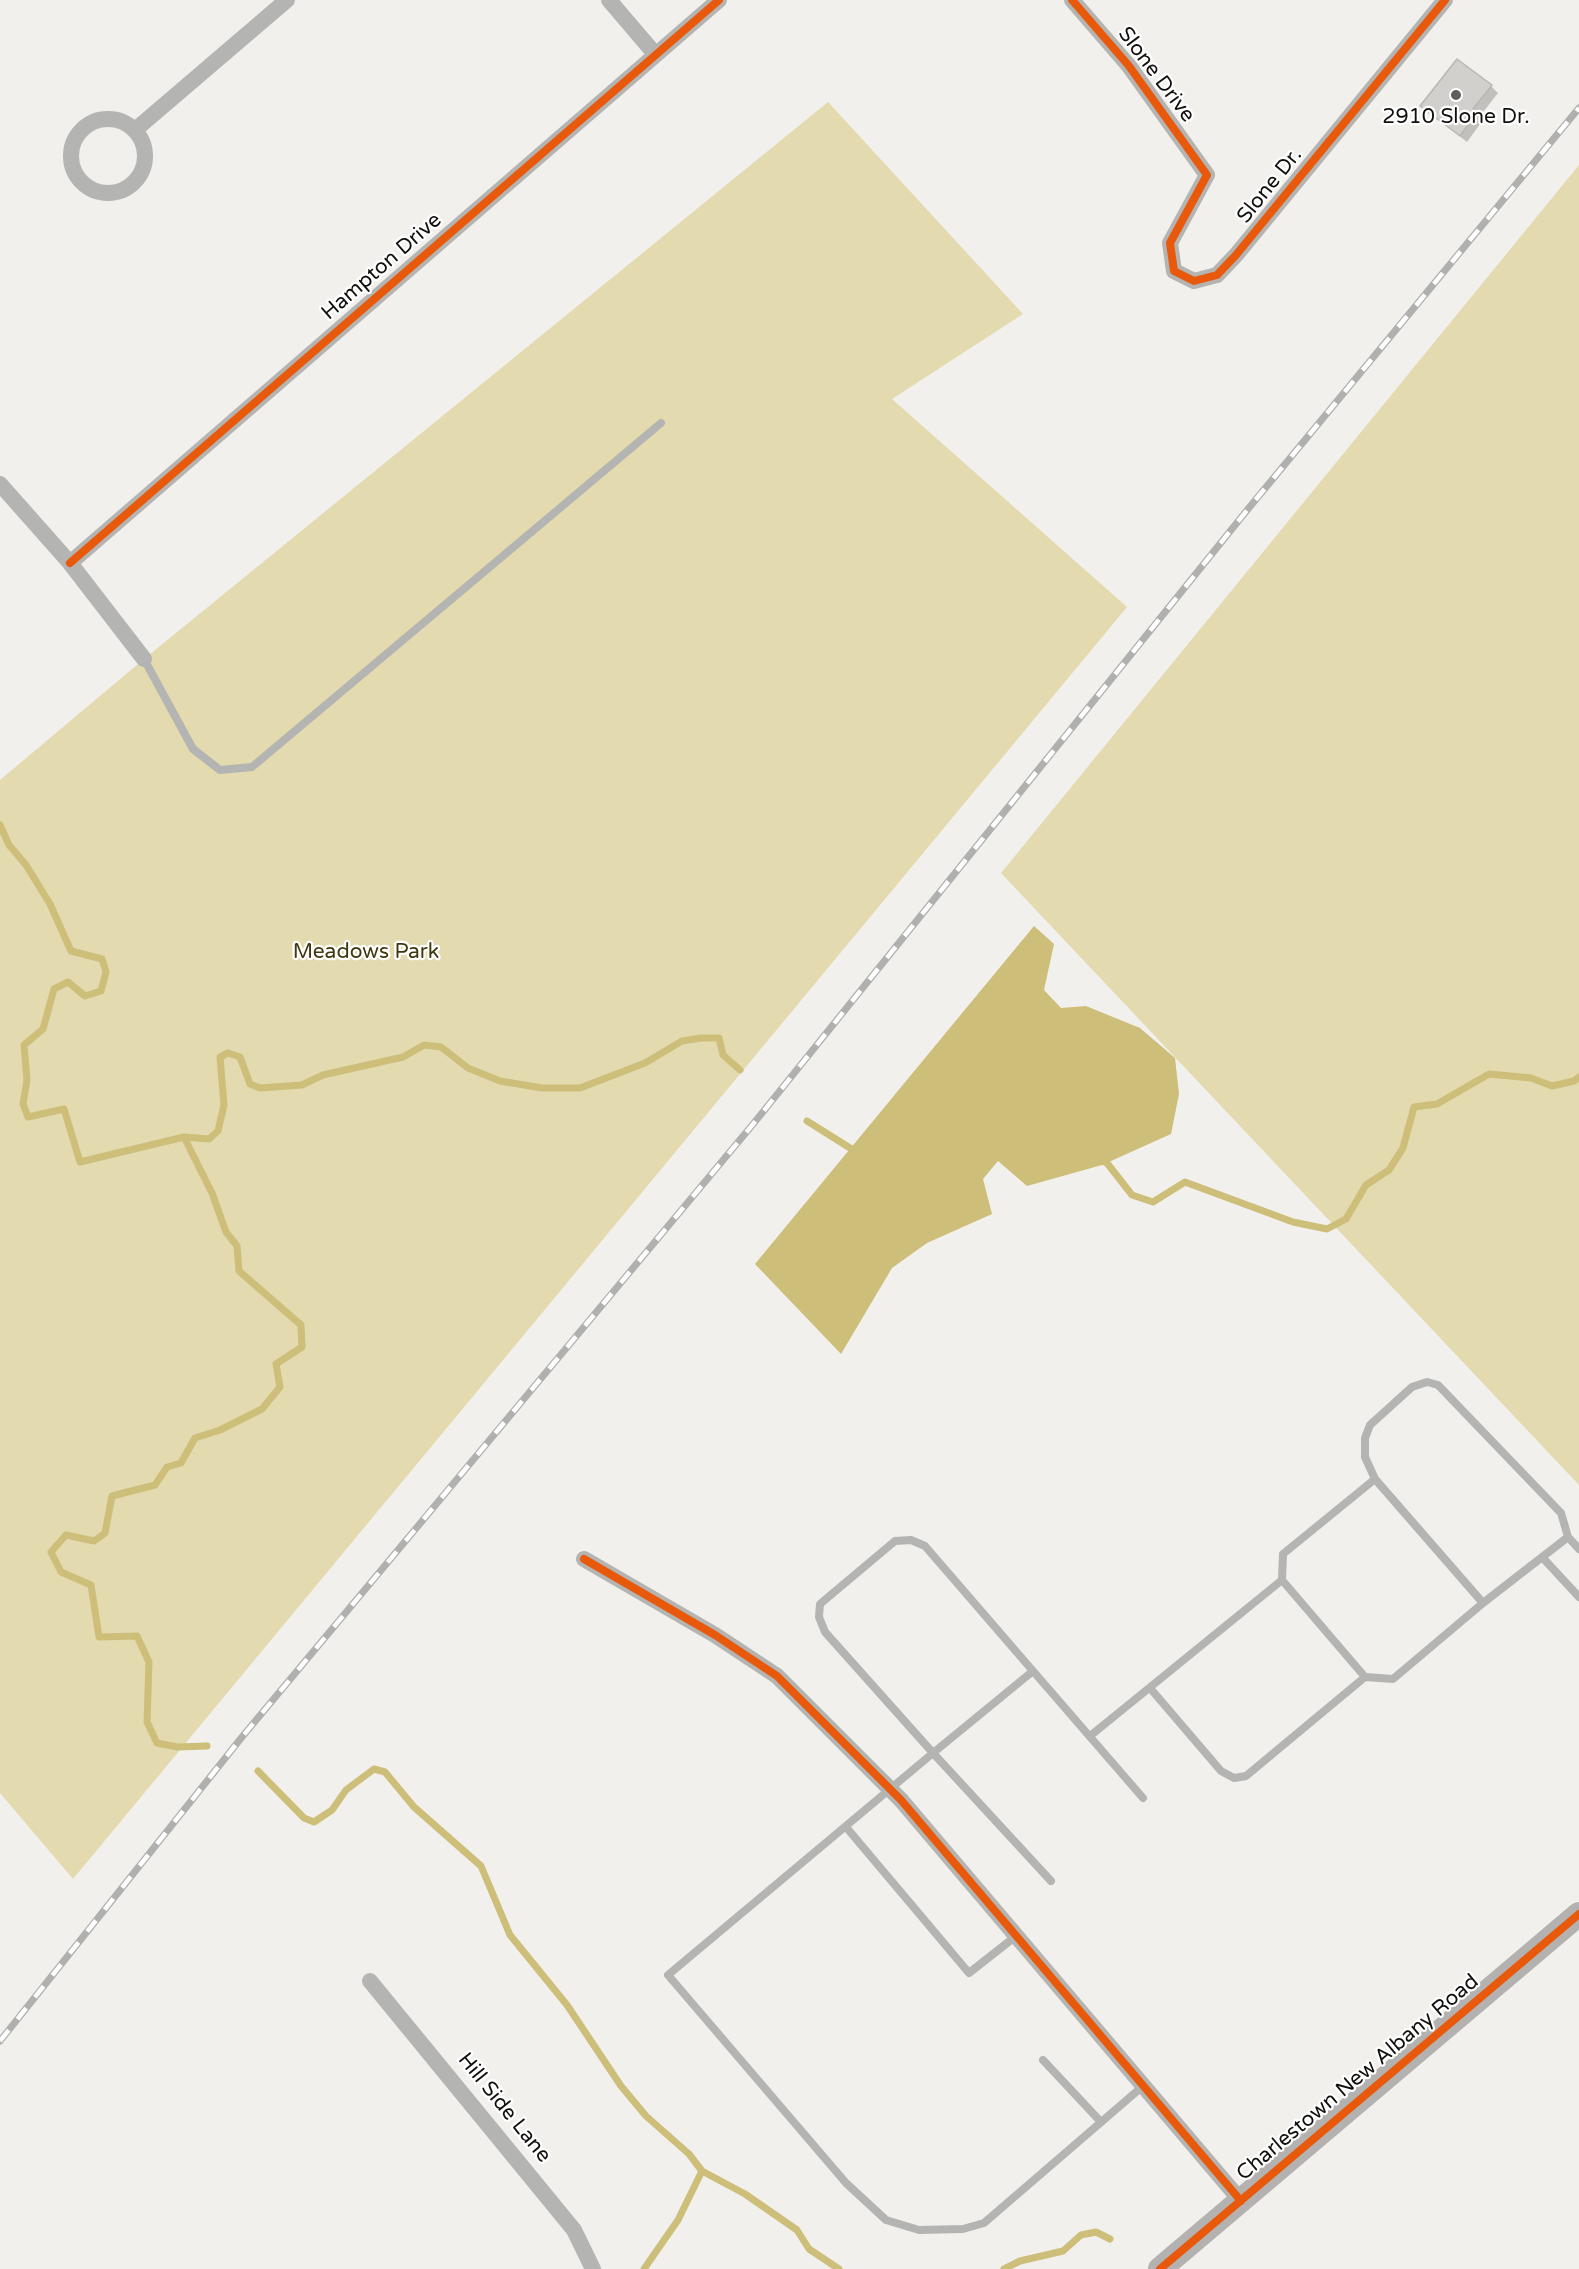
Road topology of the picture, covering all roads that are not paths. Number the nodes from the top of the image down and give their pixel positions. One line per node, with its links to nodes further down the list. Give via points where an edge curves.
1 (287, 0): 7 (street)
2 (609, 0): 6 (street)
3 (719, 0): 6 (street, Hampton Drive)
4 (1072, 0): 8 (street, Slone Drive, via 1129,66)
5 (1445, 0): 8 (street, Slone Dr., via 1236,255 1217,275 1194,281 1174,271 1170,243)
6 (655, 54): 11 (street, Hampton Drive)
7 (135, 130): 7 (street, via 145,149 143,170 130,186 109,193 89,188 74,172 70,152 79,132 96,120 117,119)
8 (1207, 175)
9 (661, 423): 12 (lane, via 252,767 220,770 193,749)
10 (0, 484): 11 (street)
11 (70, 563): 12 (street)
12 (144, 659)
13 (1375, 1479): 14 (lane, via 1365,1457 1370,1425 1412,1387 1427,1382 1438,1385 1560,1513); 18 (lane, via 1283,1554); 20 (lane)
14 (1568, 1537): 15 (lane); 16 (lane)
15 (1579, 1549)
16 (1542, 1557): 19 (lane); 20 (lane)
17 (584, 1559): 26 (street, via 777,1676)
18 (1282, 1580): 22 (lane); 23 (lane)
19 (1579, 1597)
20 (1483, 1603): 22 (lane, via 1393,1679)
21 (1033, 1671): 24 (lane); 25 (lane); 25 (lane, via 925,1545 911,1540 895,1542 887,1548 820,1604 819,1617 825,1632)
22 (1365, 1677): 23 (lane, via 1246,1776 1234,1778 1221,1771)
23 (1150, 1688): 24 (lane)
24 (1090, 1736): 27 (lane)
25 (933, 1753): 26 (lane); 29 (lane)
26 (890, 1790): 28 (lane); 31 (street)
27 (1143, 1798)
28 (846, 1827): 31 (lane, via 969,1973); 35 (lane, via 668,1975 846,2183 886,2220 919,2230 963,2229 984,2223)
29 (1050, 1881)
30 (1579, 1914): 36 (main road, Charlestown New Albany Road)
31 (1016, 1936): 34 (street)
32 (370, 1981): 37 (street, Hill Side Lane, via 574,2230)
33 (1043, 2060): 35 (lane)
34 (1143, 2086): 35 (lane); 36 (street)
35 (1101, 2122)
36 (1240, 2201): 38 (main road, Charlestown New Albany Road)
37 (593, 2269)
38 (1160, 2269)

